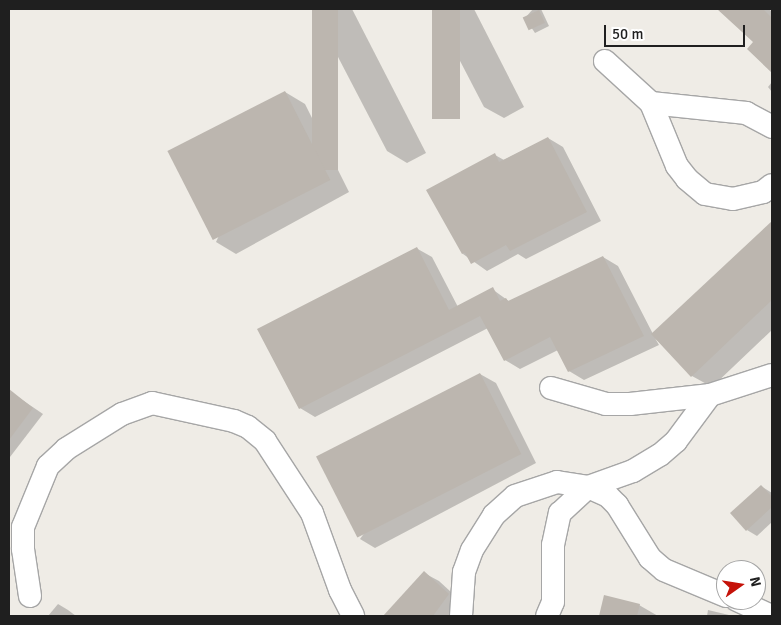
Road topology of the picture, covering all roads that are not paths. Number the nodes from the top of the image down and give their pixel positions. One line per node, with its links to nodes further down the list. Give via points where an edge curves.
1 (604, 61): 2 (street)
2 (651, 103): 3 (street, via 746,113); 4 (street, via 677,166 686,179 706,194 733,199 764,192)
3 (772, 127)
4 (772, 185)
5 (772, 375): 7 (street)
6 (551, 388): 7 (street, via 606,404)
7 (710, 395): 8 (street, via 676,441 660,455 633,470)
8 (588, 487): 9 (street, via 608,496 617,505 650,558 664,570); 13 (street, via 557,482 534,488 515,496 494,515 472,550 464,572); 14 (street, via 560,513 553,545 553,602)
9 (716, 592)
10 (30, 596): 12 (street, via 23,527 48,466 66,448 122,414 152,403 234,421 248,427 265,442 312,513)
11 (759, 610): 15 (street)
12 (353, 616)
13 (461, 616)
14 (547, 616)
15 (772, 616)

